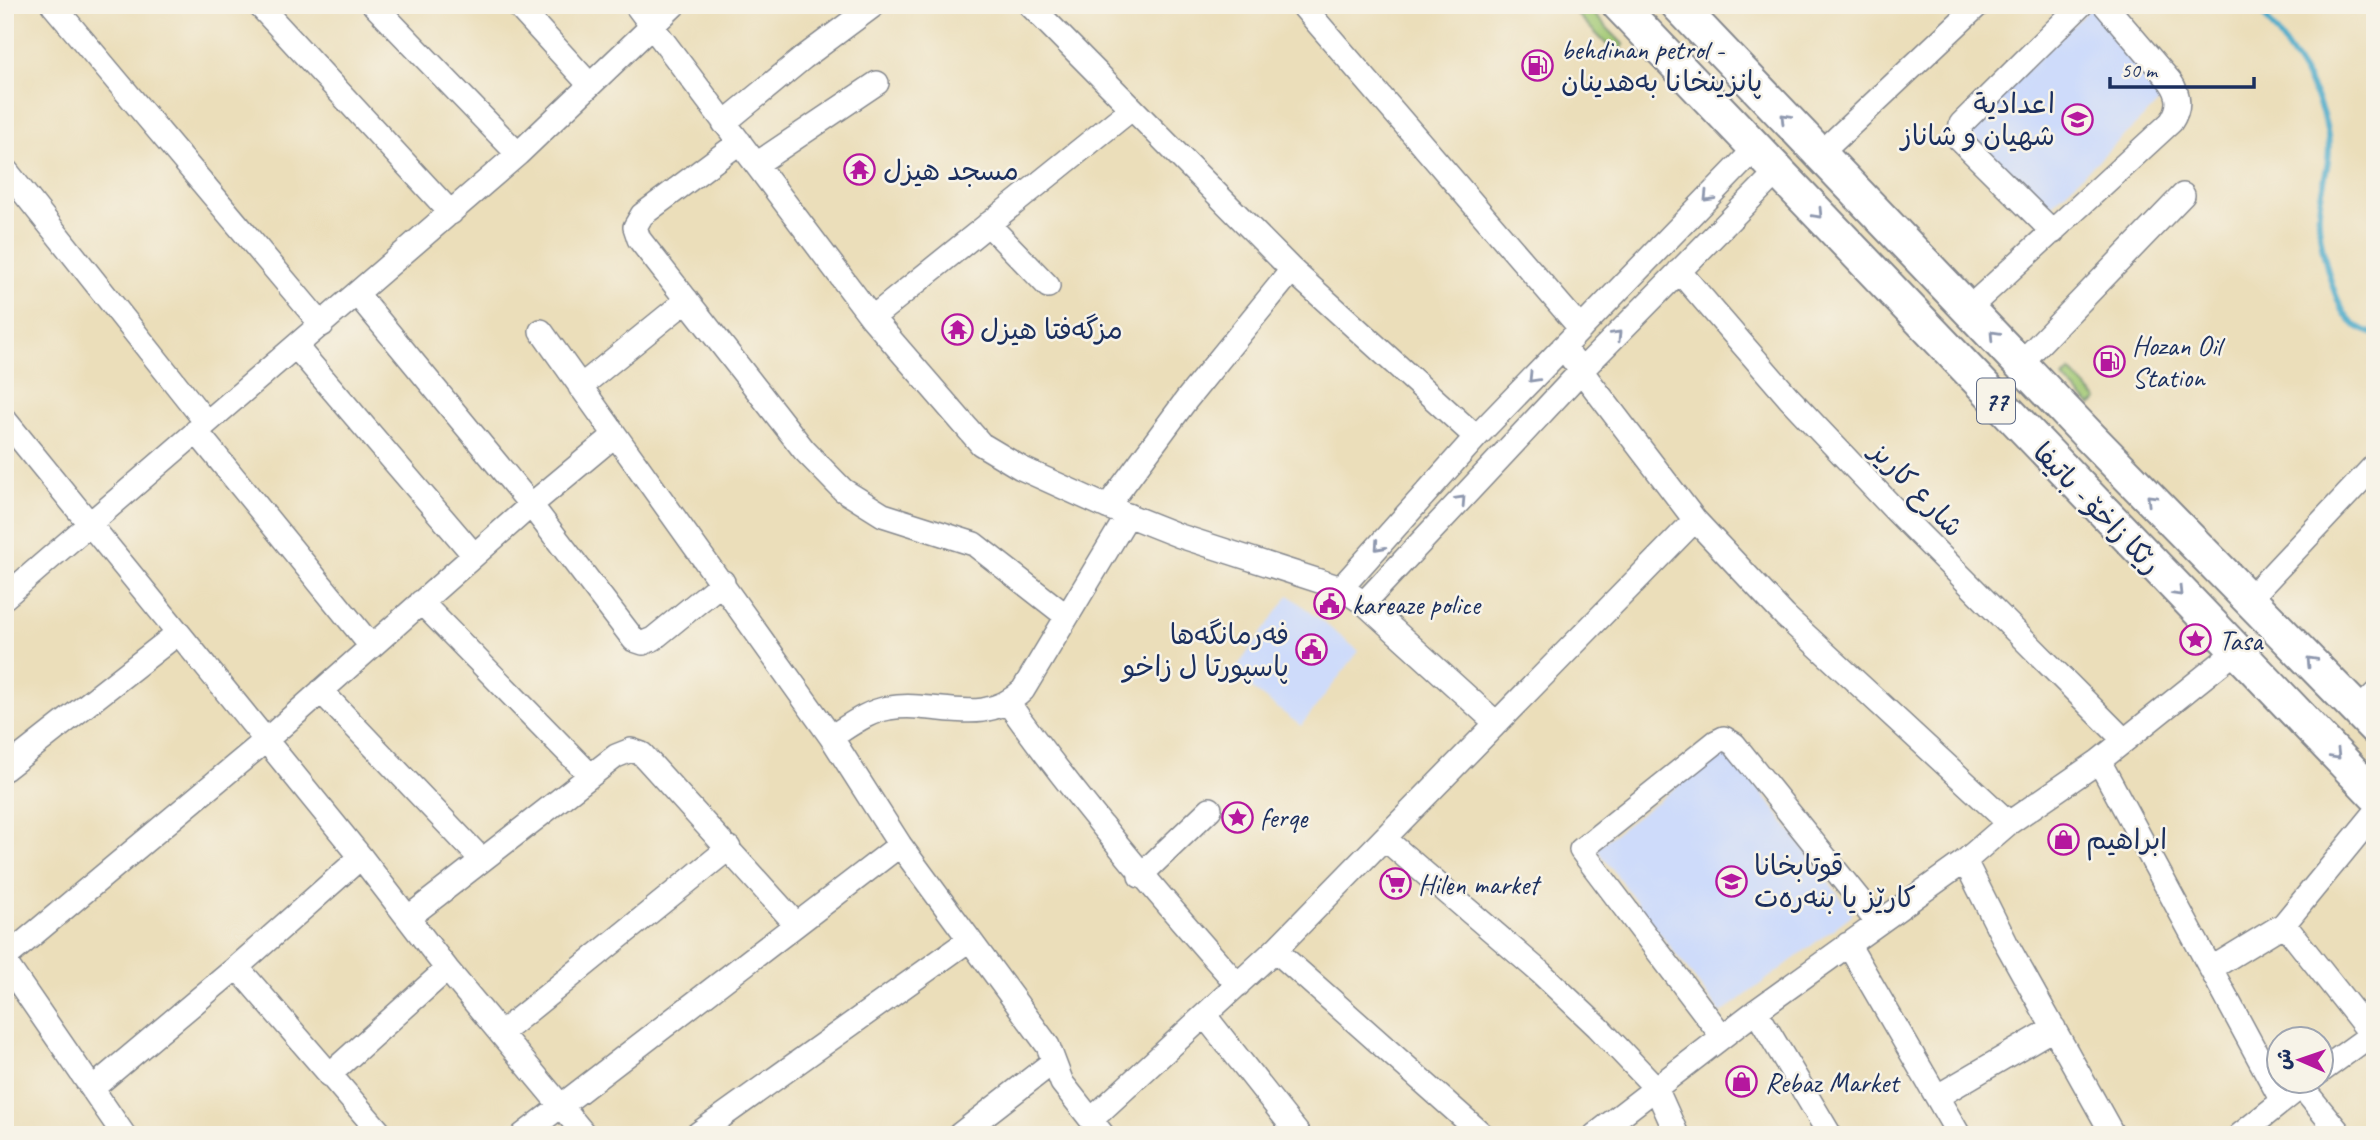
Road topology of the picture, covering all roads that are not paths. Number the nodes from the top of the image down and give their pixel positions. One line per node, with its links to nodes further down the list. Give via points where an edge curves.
1 (53, 5): 37 (street)
2 (259, 5): 27 (street)
3 (374, 5): 21 (street)
4 (517, 5): 17 (street)
5 (636, 5): 15 (street)
6 (674, 5): 15 (street)
7 (874, 5): 19 (street)
8 (1030, 5): 18 (street)
9 (1303, 5): 38 (street)
10 (1619, 5): 23 (highway, رێکا زاخۆ - باتیفا / 77)
11 (1678, 5): 22 (highway, رێکا زاخۆ - باتیفا / 77, one-way to 11)
12 (1978, 5): 22 (street)
13 (2081, 5): 29 (street, via 1961,124 1959,139)
14 (2105, 5): 29 (street, via 2170,81 2179,103 2172,122 2107,165)
15 (652, 26): 17 (street); 19 (street)
16 (877, 83): 24 (street)
17 (590, 85): 21 (street)
18 (1130, 110): 28 (street); 30 (street)
19 (724, 123): 20 (street)
20 (740, 142): 24 (street); 34 (street, via 637,220 636,234)
21 (518, 154): 27 (street)
22 (1820, 154): 35 (highway, رێکا زاخۆ - باتیفا / 77)
23 (1767, 160): 31 (street); 38 (street, one-way to 38); 64 (highway, رێکا زاخۆ - باتیفا / 77, one-way to 64)
24 (758, 163): 36 (street)
25 (5, 169): 46 (street)
26 (2183, 195): 42 (street)
27 (451, 213): 33 (street)
28 (988, 224): 32 (street); 36 (street)
29 (2053, 232): 35 (street)
30 (1292, 270): 48 (street); 51 (street, via 1187,399)
31 (1679, 271): 43 (street, one-way to 31); 70 (street, شارع كاريز, via 1789,398 1894,509)
32 (1048, 286)
33 (357, 294): 37 (street); 50 (street)
34 (687, 300): 44 (street); 61 (street, via 804,450 843,490 883,515 974,544)
35 (1969, 308): 42 (highway, رێکا زاخۆ - باتیفا / 77, one-way to 35)
36 (872, 318): 51 (street, via 981,443 1021,468)
37 (322, 326): 41 (street)
38 (1581, 329): 40 (street)
39 (541, 331): 44 (street)
40 (1563, 347): 43 (street); 48 (street, one-way to 48)
41 (297, 348): 46 (street); 54 (street)
42 (2020, 363): 58 (highway, رێکا زاخۆ - باتیفا / 77, one-way to 42)
43 (1583, 369): 52 (street); 60 (street, one-way to 43)
44 (580, 387): 47 (street)
45 (5, 420): 53 (street)
46 (201, 427): 53 (street); 63 (street)
47 (615, 435): 50 (street); 55 (street)
48 (1476, 438): 56 (street, one-way to 56)
49 (2375, 465): 58 (street)
50 (531, 505): 54 (street); 55 (street, via 630,637 639,642 653,639)
51 (1117, 511): 56 (street); 61 (street)
52 (1695, 520): 68 (street); 78 (street, via 1785,615)
53 (89, 526): 57 (street); 62 (street)
54 (474, 555): 59 (street)
55 (723, 582): 69 (street)
56 (1341, 588): 60 (street)
57 (5, 597)
58 (2250, 598): 67 (highway, رێکا زاخۆ - باتیفا / 77, one-way to 58)
59 (421, 602): 63 (street); 74 (street)
60 (1364, 603): 68 (street)
61 (1065, 615): 66 (street, via 1023,690)
62 (178, 633): 71 (street); 73 (street)
63 (371, 646): 65 (street)
64 (2235, 652): 70 (street); 75 (highway, رێکا زاخۆ - باتیفا / 77, one-way to 75)
65 (321, 691): 71 (street); 83 (street)
66 (1009, 704): 69 (street, via 965,711 888,708); 85 (street)
67 (2369, 711)
68 (1495, 722): 79 (street)
69 (831, 737): 80 (street)
70 (2123, 739): 72 (street)
71 (265, 741): 82 (street); 93 (street)
72 (2099, 761): 78 (street); 95 (street)
73 (5, 769)
74 (590, 775): 81 (street, via 623,752 642,754); 83 (street)
75 (2375, 795)
76 (1210, 808): 85 (street)
77 (2375, 813): 89 (street)
78 (2009, 823): 84 (street)
79 (1385, 839): 92 (street); 108 (street, via 1541,973)
80 (900, 845): 88 (street); 90 (street)
81 (729, 848): 88 (street); 102 (street)
82 (361, 857): 86 (street); 94 (street)
83 (482, 860): 86 (street)
84 (1965, 861): 87 (street); 100 (street)
85 (1140, 876): 97 (street)
86 (409, 917): 96 (street)
87 (1878, 923): 91 (street); 103 (street, via 1734,744 1724,738 1716,742 1581,850)
88 (796, 924): 113 (street)
89 (2284, 924): 95 (street); 101 (street)
90 (969, 940): 104 (street, via 1048,1046); 119 (street)
91 (1848, 944): 98 (street); 111 (street)
92 (1275, 950): 97 (street); 122 (street)
93 (5, 960): 107 (street)
94 (237, 967): 106 (street); 107 (street)
95 (2212, 968): 112 (street)
96 (447, 969): 102 (street); 106 (street)
97 (1238, 985): 99 (street)
98 (1756, 1011): 103 (street); 125 (street)
99 (1205, 1016): 114 (street); 121 (street)
100 (2054, 1028): 111 (street); 127 (street)
101 (2373, 1033): 105 (street)
102 (501, 1034): 113 (street)
103 (1722, 1036): 108 (street)
104 (1053, 1062): 114 (street, via 1062,1083); 120 (street)
105 (2334, 1062)
106 (329, 1075): 116 (street)
107 (94, 1087): 115 (street)
108 (1656, 1088): 123 (street); 124 (street)
109 (2291, 1094): 112 (street)
110 (2312, 1094): 129 (street)
111 (1938, 1096): 126 (street)
112 (2282, 1101): 128 (street)
113 (561, 1105): 117 (street); 118 (street)
114 (1097, 1127)
115 (124, 1135)
116 (382, 1135)
117 (523, 1135)
118 (585, 1135)
119 (696, 1135)
120 (959, 1135)
121 (1299, 1135)
122 (1483, 1135)
123 (1595, 1135)
124 (1677, 1135)
125 (1830, 1135)
126 (1959, 1135)
127 (2113, 1135)
128 (2240, 1135)
129 (2340, 1135)

